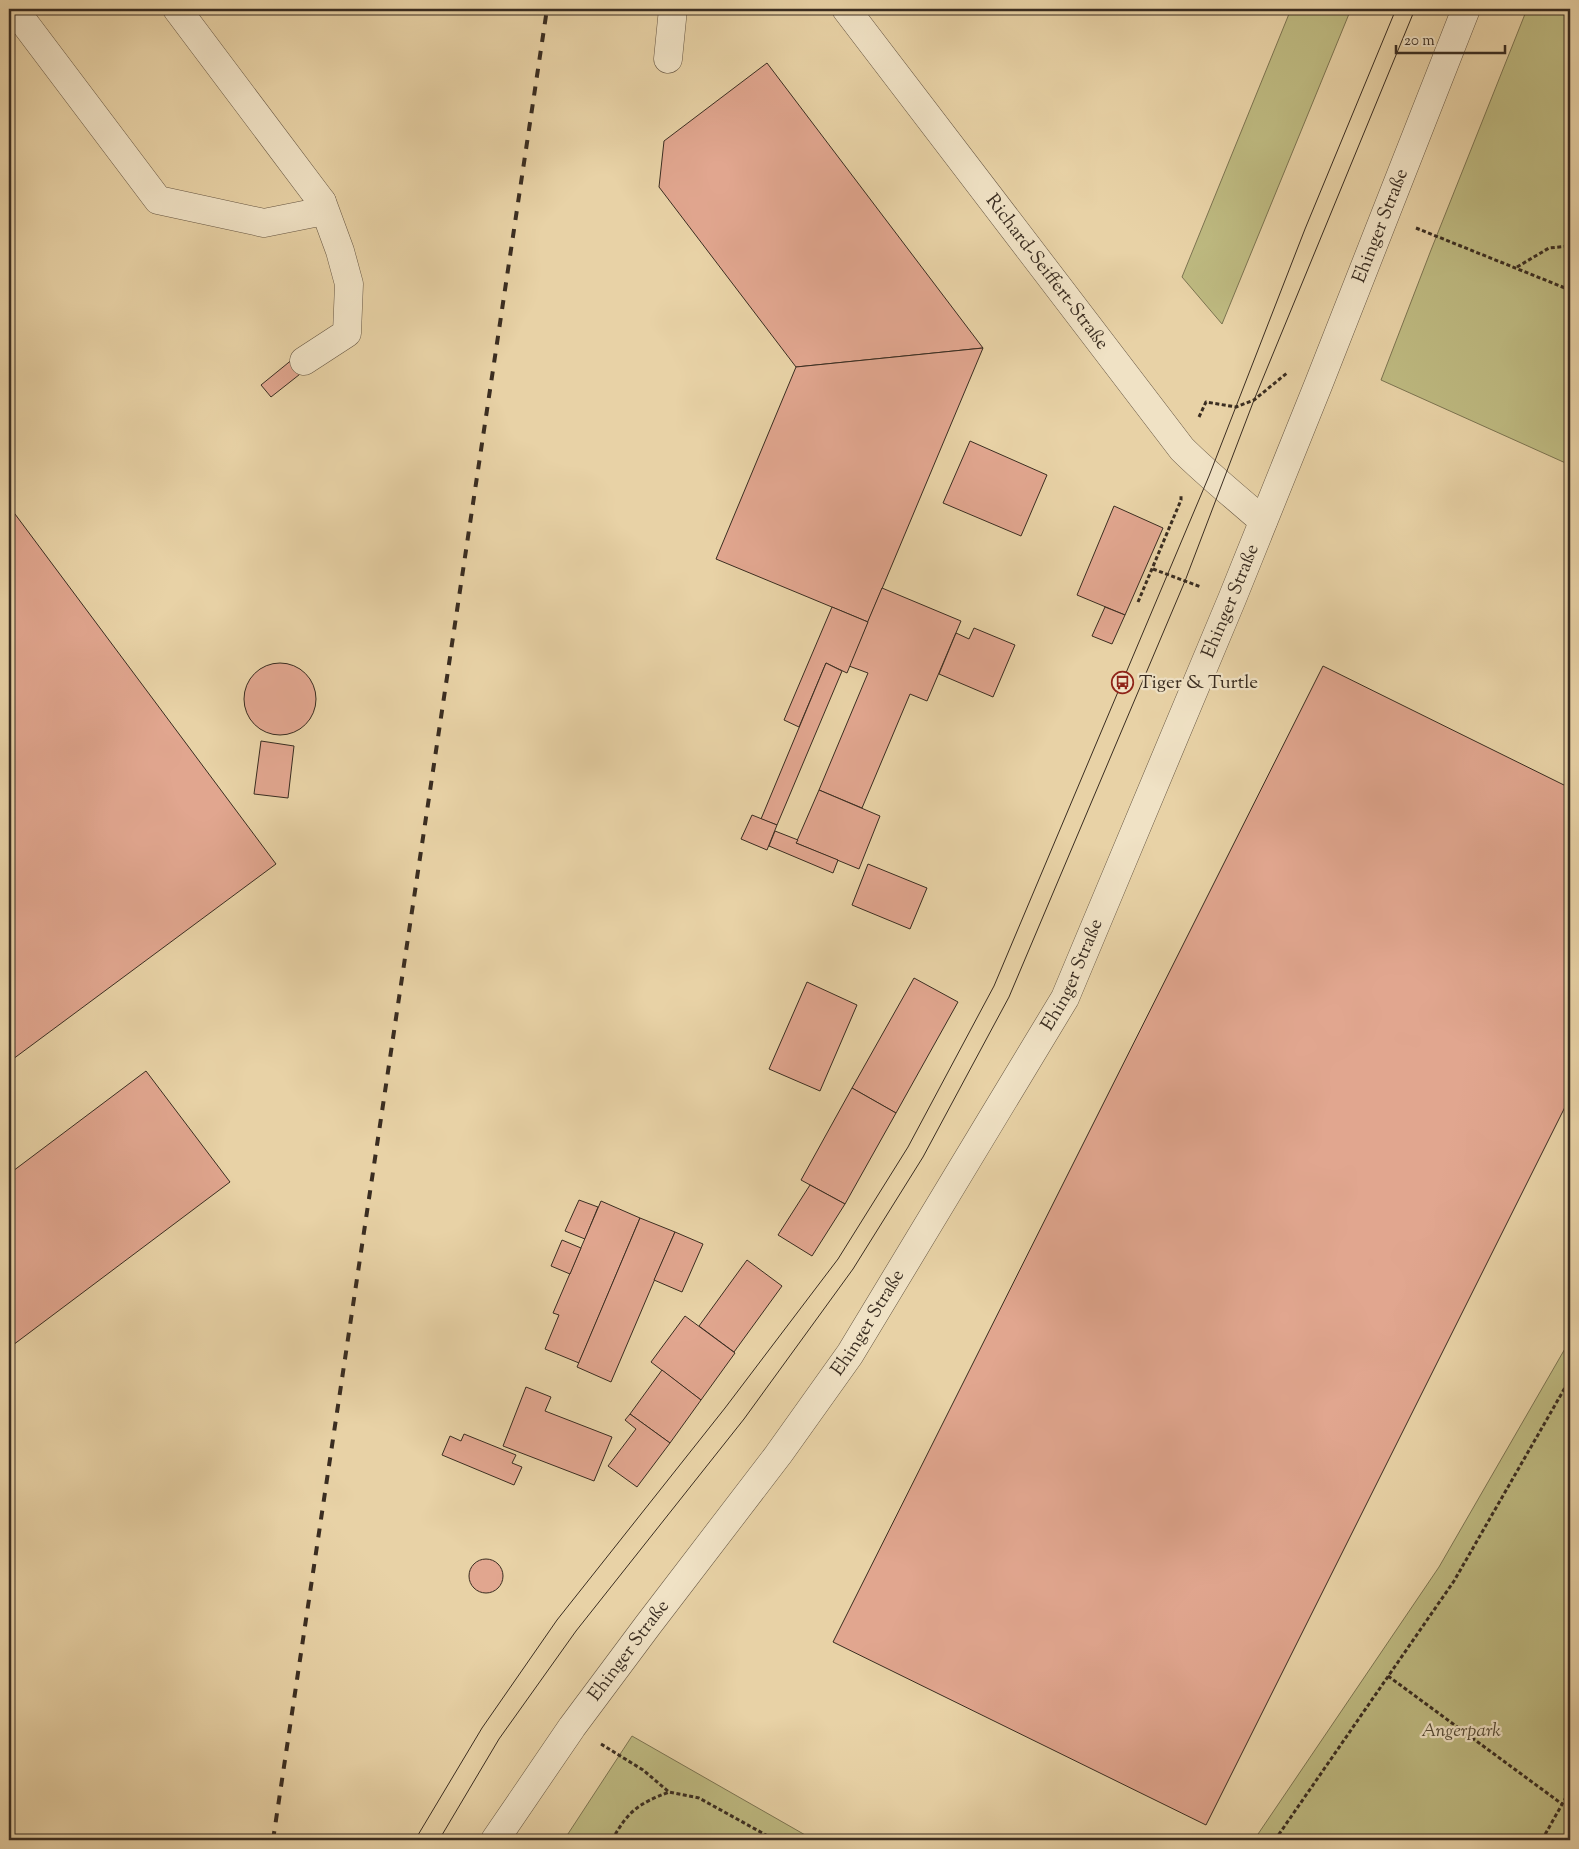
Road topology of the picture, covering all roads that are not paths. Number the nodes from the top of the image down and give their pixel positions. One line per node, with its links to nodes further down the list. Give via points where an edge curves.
1 (14, 9): 7 (street, via 158,200 264,223 314,213)
2 (177, 9): 7 (street)
3 (673, 9): 6 (street)
4 (846, 9): 9 (street, Richard-Seiffert-Straße, via 1182,449)
5 (1466, 9): 9 (street, Ehinger Straße)
6 (668, 59)
7 (322, 202): 8 (street, via 349,284 347,333)
8 (304, 361)
9 (1263, 521): 10 (street, Ehinger Straße, via 1064,998 850,1354 778,1455 572,1727)
10 (495, 1840)

